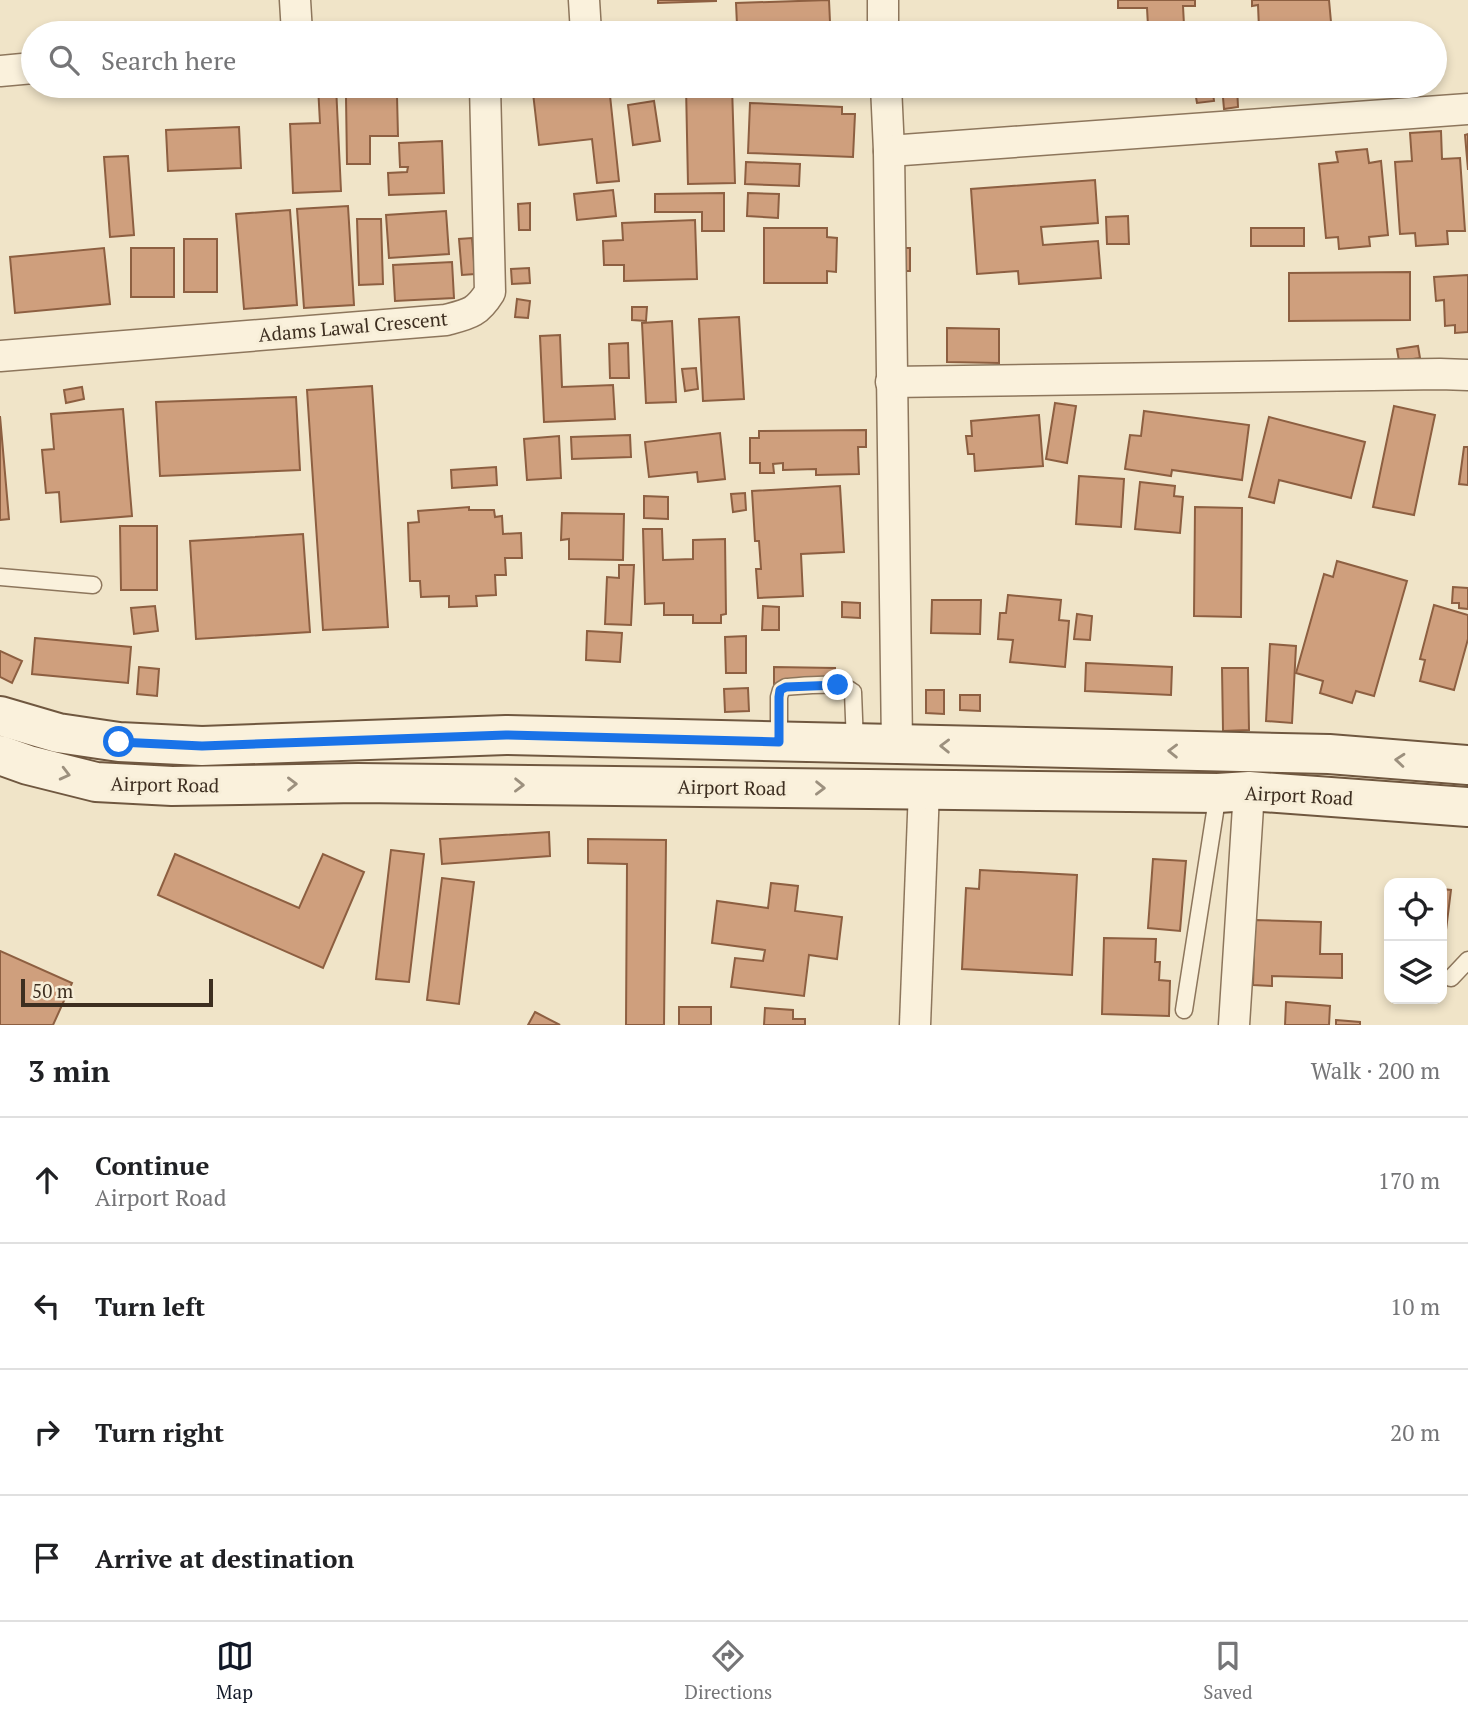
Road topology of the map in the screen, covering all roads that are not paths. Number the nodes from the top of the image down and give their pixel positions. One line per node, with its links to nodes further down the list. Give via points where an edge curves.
1 (295, 0): 4 (street)
2 (584, 0): 5 (street)
3 (883, 0): 6 (street)
4 (296, 21)
5 (585, 21)
6 (883, 21)
7 (21, 69): 8 (street)
8 (0, 71)
9 (485, 98): 13 (street, Adams Lawal Crescent, via 489,292 471,314 446,320)
10 (887, 98): 12 (street)
11 (1468, 109): 12 (street)
12 (889, 151): 15 (street)
13 (0, 356)
14 (1468, 375): 15 (street)
15 (891, 382): 21 (street)
16 (0, 577): 17 (lane)
17 (93, 585)
18 (0, 716): 19 (main road, Airport Road, via 58,733 202,746 506,735)
19 (779, 742): 20 (main road, Airport Road); 20 (lane, via 780,690 838,685 853,692)
20 (855, 744): 21 (main road, Airport Road)
21 (897, 745): 23 (main road, Airport Road, one-way to 21, via 1329,754)
22 (0, 755): 24 (main road, Airport Road, one-way to 24, via 96,782 172,786 358,783)
23 (1468, 765)
24 (924, 789): 25 (main road, Airport Road); 30 (street)
25 (1233, 792): 26 (main road, Airport Road); 29 (lane); 31 (street)
26 (1468, 807)
27 (1468, 960): 28 (lane)
28 (1451, 978)
29 (1184, 1010)
30 (915, 1025)
31 (1234, 1025)

